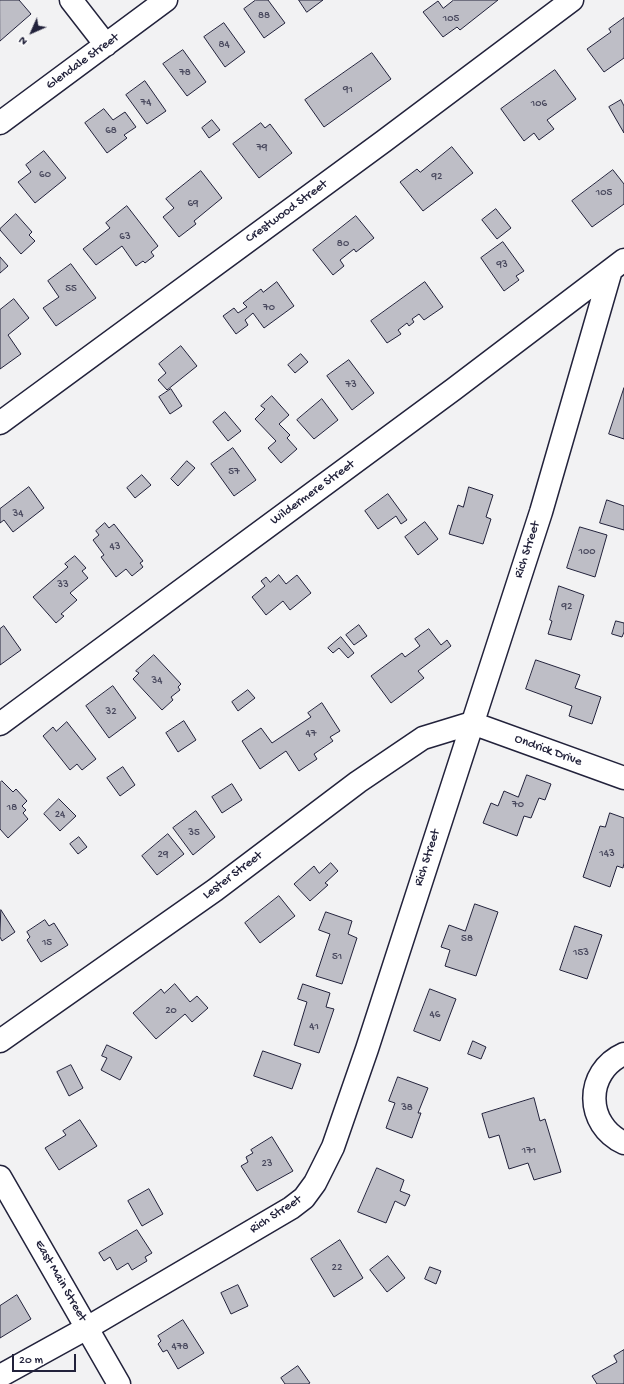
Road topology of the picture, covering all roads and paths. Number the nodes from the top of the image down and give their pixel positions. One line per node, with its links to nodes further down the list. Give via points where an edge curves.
1 (71, 0): 4 (street)
2 (166, 0): 4 (street, Glendale Street)
3 (572, 0): 7 (street, Crestwood Street)
4 (106, 45): 5 (street, Glendale Street)
5 (0, 123)
6 (617, 265): 8 (street, Rich Street, via 541,512); 9 (street, Wildermere Street)
7 (0, 423)
8 (472, 723): 10 (street, Ondrick Drive); 11 (street, Lester Street, via 423,738 358,782 215,890); 15 (street, Rich Street, via 367,1049 333,1147 316,1183 304,1198 291,1208)
9 (0, 724)
10 (624, 778)
11 (0, 1041)
12 (624, 1054): 13 (street, via 606,1067 600,1076 594,1096 603,1126 609,1134)
13 (624, 1143)
14 (0, 1177): 15 (street, East Main Street)
15 (87, 1328): 16 (street, Rich Street); 17 (street, East Main Street)
16 (0, 1376)
17 (119, 1384)

